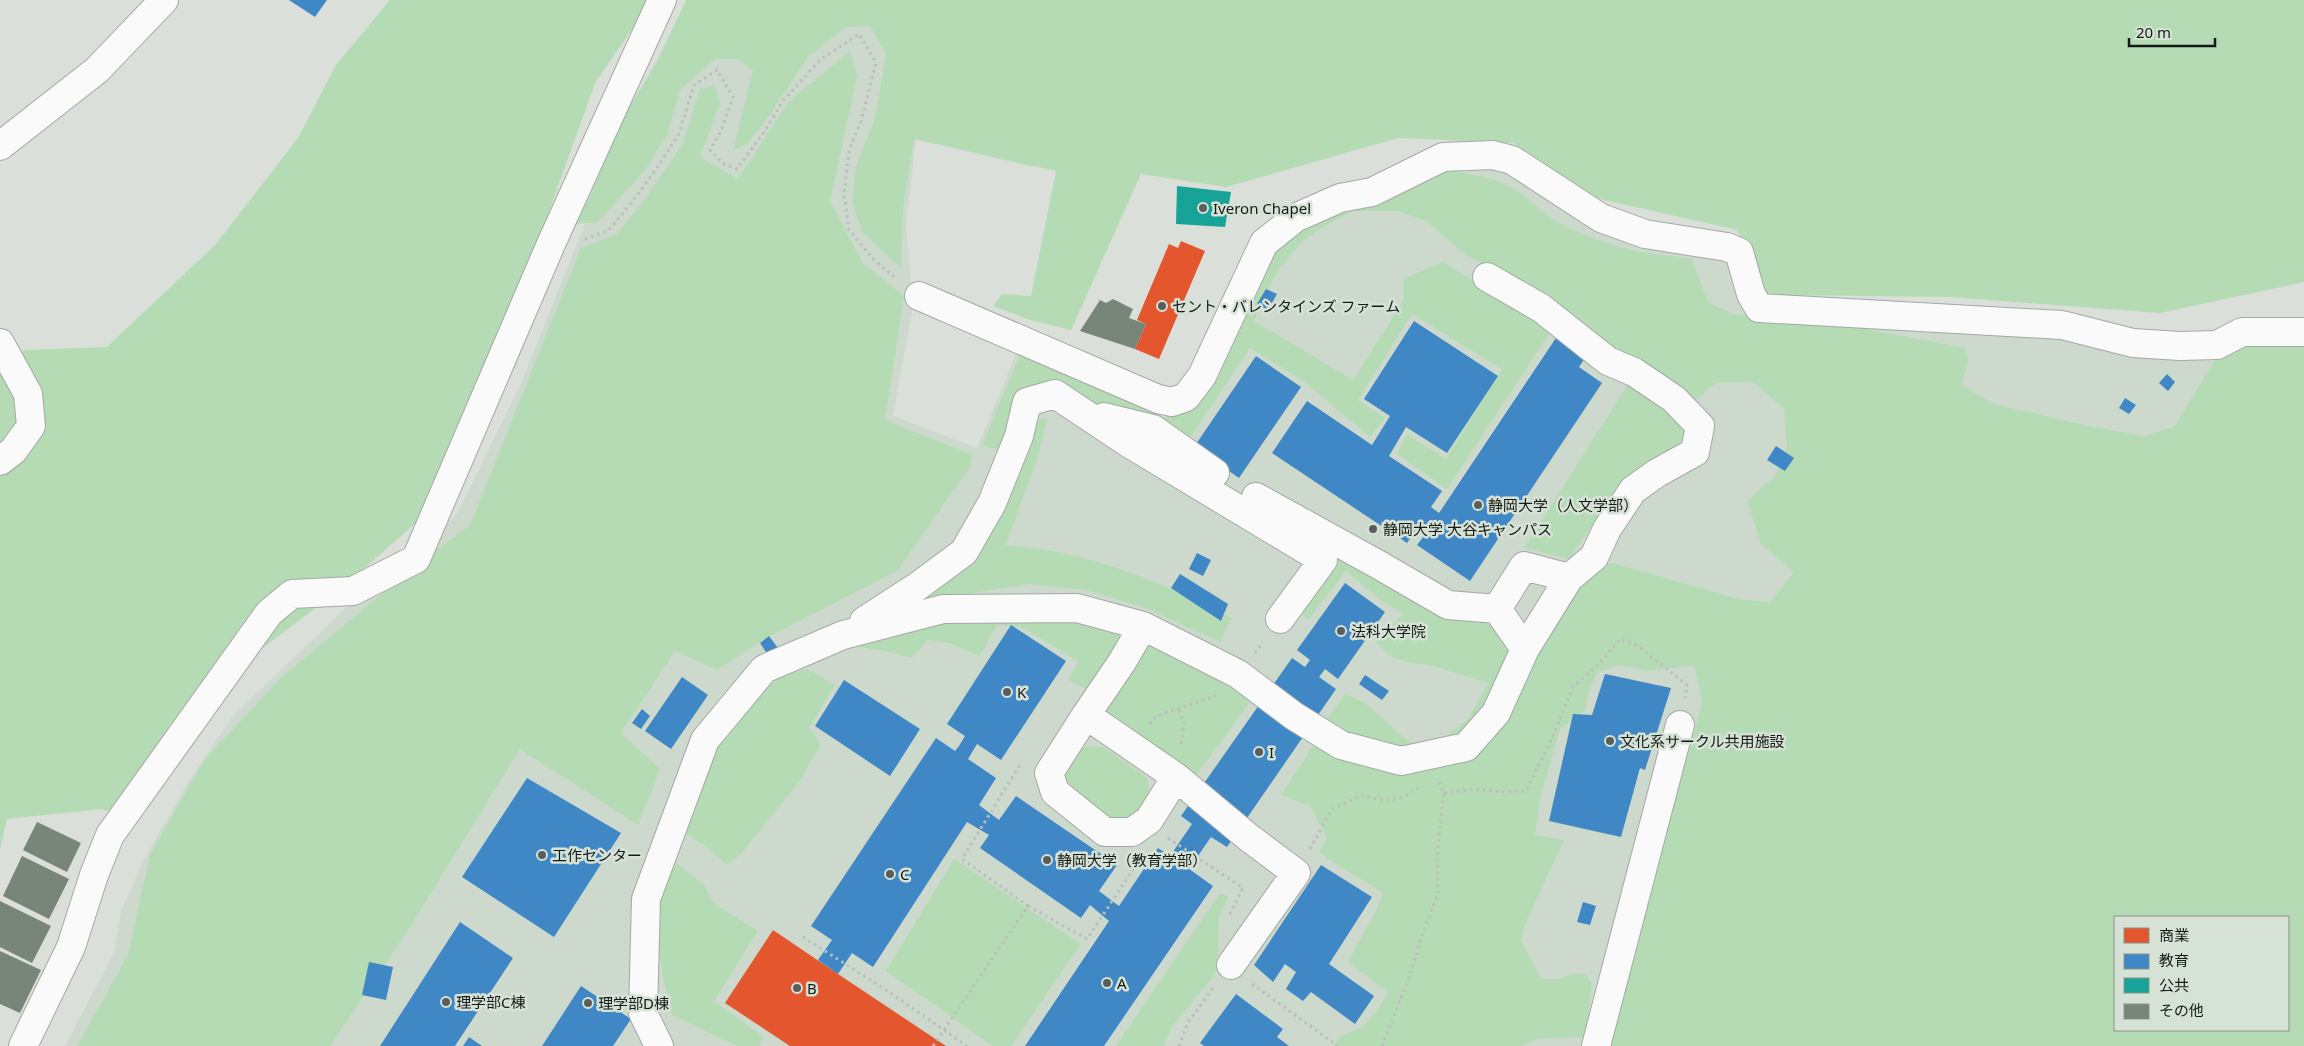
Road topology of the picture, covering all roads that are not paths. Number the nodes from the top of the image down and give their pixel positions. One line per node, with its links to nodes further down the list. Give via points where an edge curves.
1 (164, 0): 3 (street, via 98,70)
2 (662, 0): 20 (street, via 551,244 416,559 353,591 292,594 269,612 110,835 71,947)
3 (0, 146)
4 (1487, 277): 10 (street, via 1541,308 1608,361 1634,372 1674,399 1700,426 1696,452 1633,490 1594,556)
5 (919, 296): 6 (street, via 1158,399 1172,402 1186,397 1202,376 1264,243 1295,218 1340,198 1372,192 1443,157 1493,155 1512,160 1601,218 1645,234 1727,247 1739,252 1758,308 2062,325 2133,343 2180,346 2216,344 2242,332)
6 (2304, 332)
7 (0, 343): 9 (street, via 28,394 31,426 13,451)
8 (1071, 406): 11 (street, via 1153,429 1206,468 1448,605); 12 (street, via 1323,560); 14 (street, via 1054,394 1027,402 1019,436 992,503 964,552)
9 (0, 461)
10 (1569, 578): 11 (street, via 1524,566); 15 (street)
11 (1497, 609): 15 (street)
12 (1280, 619)
13 (1144, 626): 14 (street, via 1077,608 942,609); 15 (street, via 1238,674 1294,716 1341,745 1401,762 1466,746 1496,713); 16 (street)
14 (843, 635): 21 (street, via 764,669 705,740 646,899 643,1013)
15 (1525, 649)
16 (1086, 715): 18 (street); 18 (street, via 1049,773 1054,792 1105,832 1132,832 1148,820)
17 (1680, 725): 22 (street)
18 (1171, 774): 19 (street, via 1296,873)
19 (1231, 965)
20 (23, 1046)
21 (659, 1046)
22 (1596, 1046)

